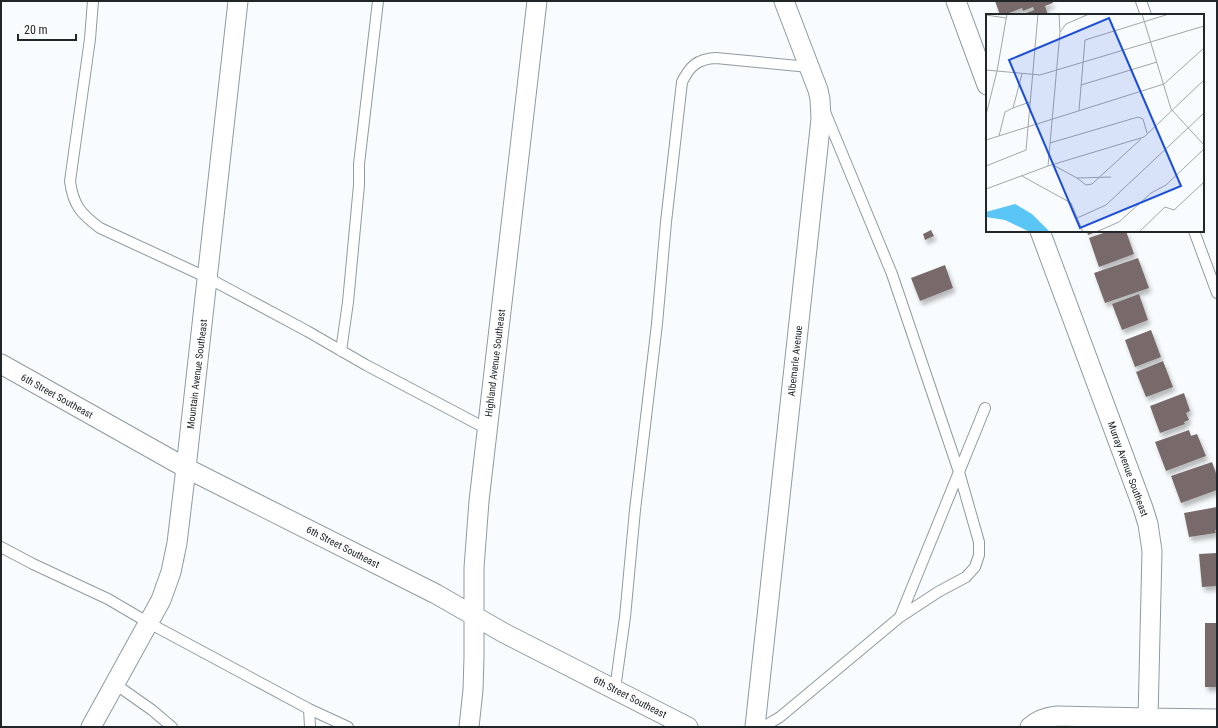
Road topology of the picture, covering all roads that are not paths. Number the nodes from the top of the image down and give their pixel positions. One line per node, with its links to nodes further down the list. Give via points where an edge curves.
1 (93, 1): 14 (lane, via 70,182 72,194 77,206 88,220 100,228)
2 (238, 1): 14 (street, Mountain Avenue Southeast)
3 (378, 1): 16 (lane, via 359,164 358,201)
4 (537, 1): 19 (street, Highland Avenue Southeast)
5 (784, 1): 9 (street, Albemarle Avenue)
6 (956, 1): 10 (street)
7 (1141, 1): 8 (lane)
8 (1146, 14)
9 (809, 67): 11 (street, Albemarle Avenue); 27 (lane, via 708,58 696,62 682,82 625,617)
10 (986, 82)
11 (820, 99): 21 (lane, via 892,274); 37 (street, Albemarle Avenue, via 820,127)
12 (1040, 232): 29 (street, Murray Avenue Southeast, via 1148,524 1152,551)
13 (1194, 232): 15 (lane)
14 (208, 278): 16 (lane); 20 (street, Mountain Avenue Southeast)
15 (1217, 293)
16 (342, 351): 19 (lane)
17 (1, 364): 20 (street, 6th Street Southeast)
18 (985, 408): 21 (lane)
19 (487, 429): 23 (street, Highland Avenue Southeast, via 474,568)
20 (186, 468): 23 (street, 6th Street Southeast, via 436,594); 25 (street, Mountain Avenue Southeast, via 171,572)
21 (959, 472): 24 (lane); 24 (lane, via 979,542 975,567 966,577)
22 (1, 547): 25 (lane, via 108,599)
23 (474, 616): 27 (street, 6th Street Southeast); 35 (street, Highland Avenue Southeast, via 473,690)
24 (900, 617): 38 (lane, via 780,717)
25 (149, 623): 26 (street, Mountain Avenue Southeast); 28 (lane)
26 (115, 684): 31 (street, Mountain Avenue Southeast); 32 (lane)
27 (615, 689): 36 (street, 6th Street Southeast)
28 (309, 709): 33 (lane); 34 (lane)
29 (1148, 718): 30 (street); 39 (street, via 1051,716)
30 (1217, 719)
31 (91, 727)
32 (172, 727)
33 (310, 727)
34 (348, 727)
35 (469, 727)
36 (688, 727)
37 (755, 727)
38 (763, 727)
39 (1030, 727)

